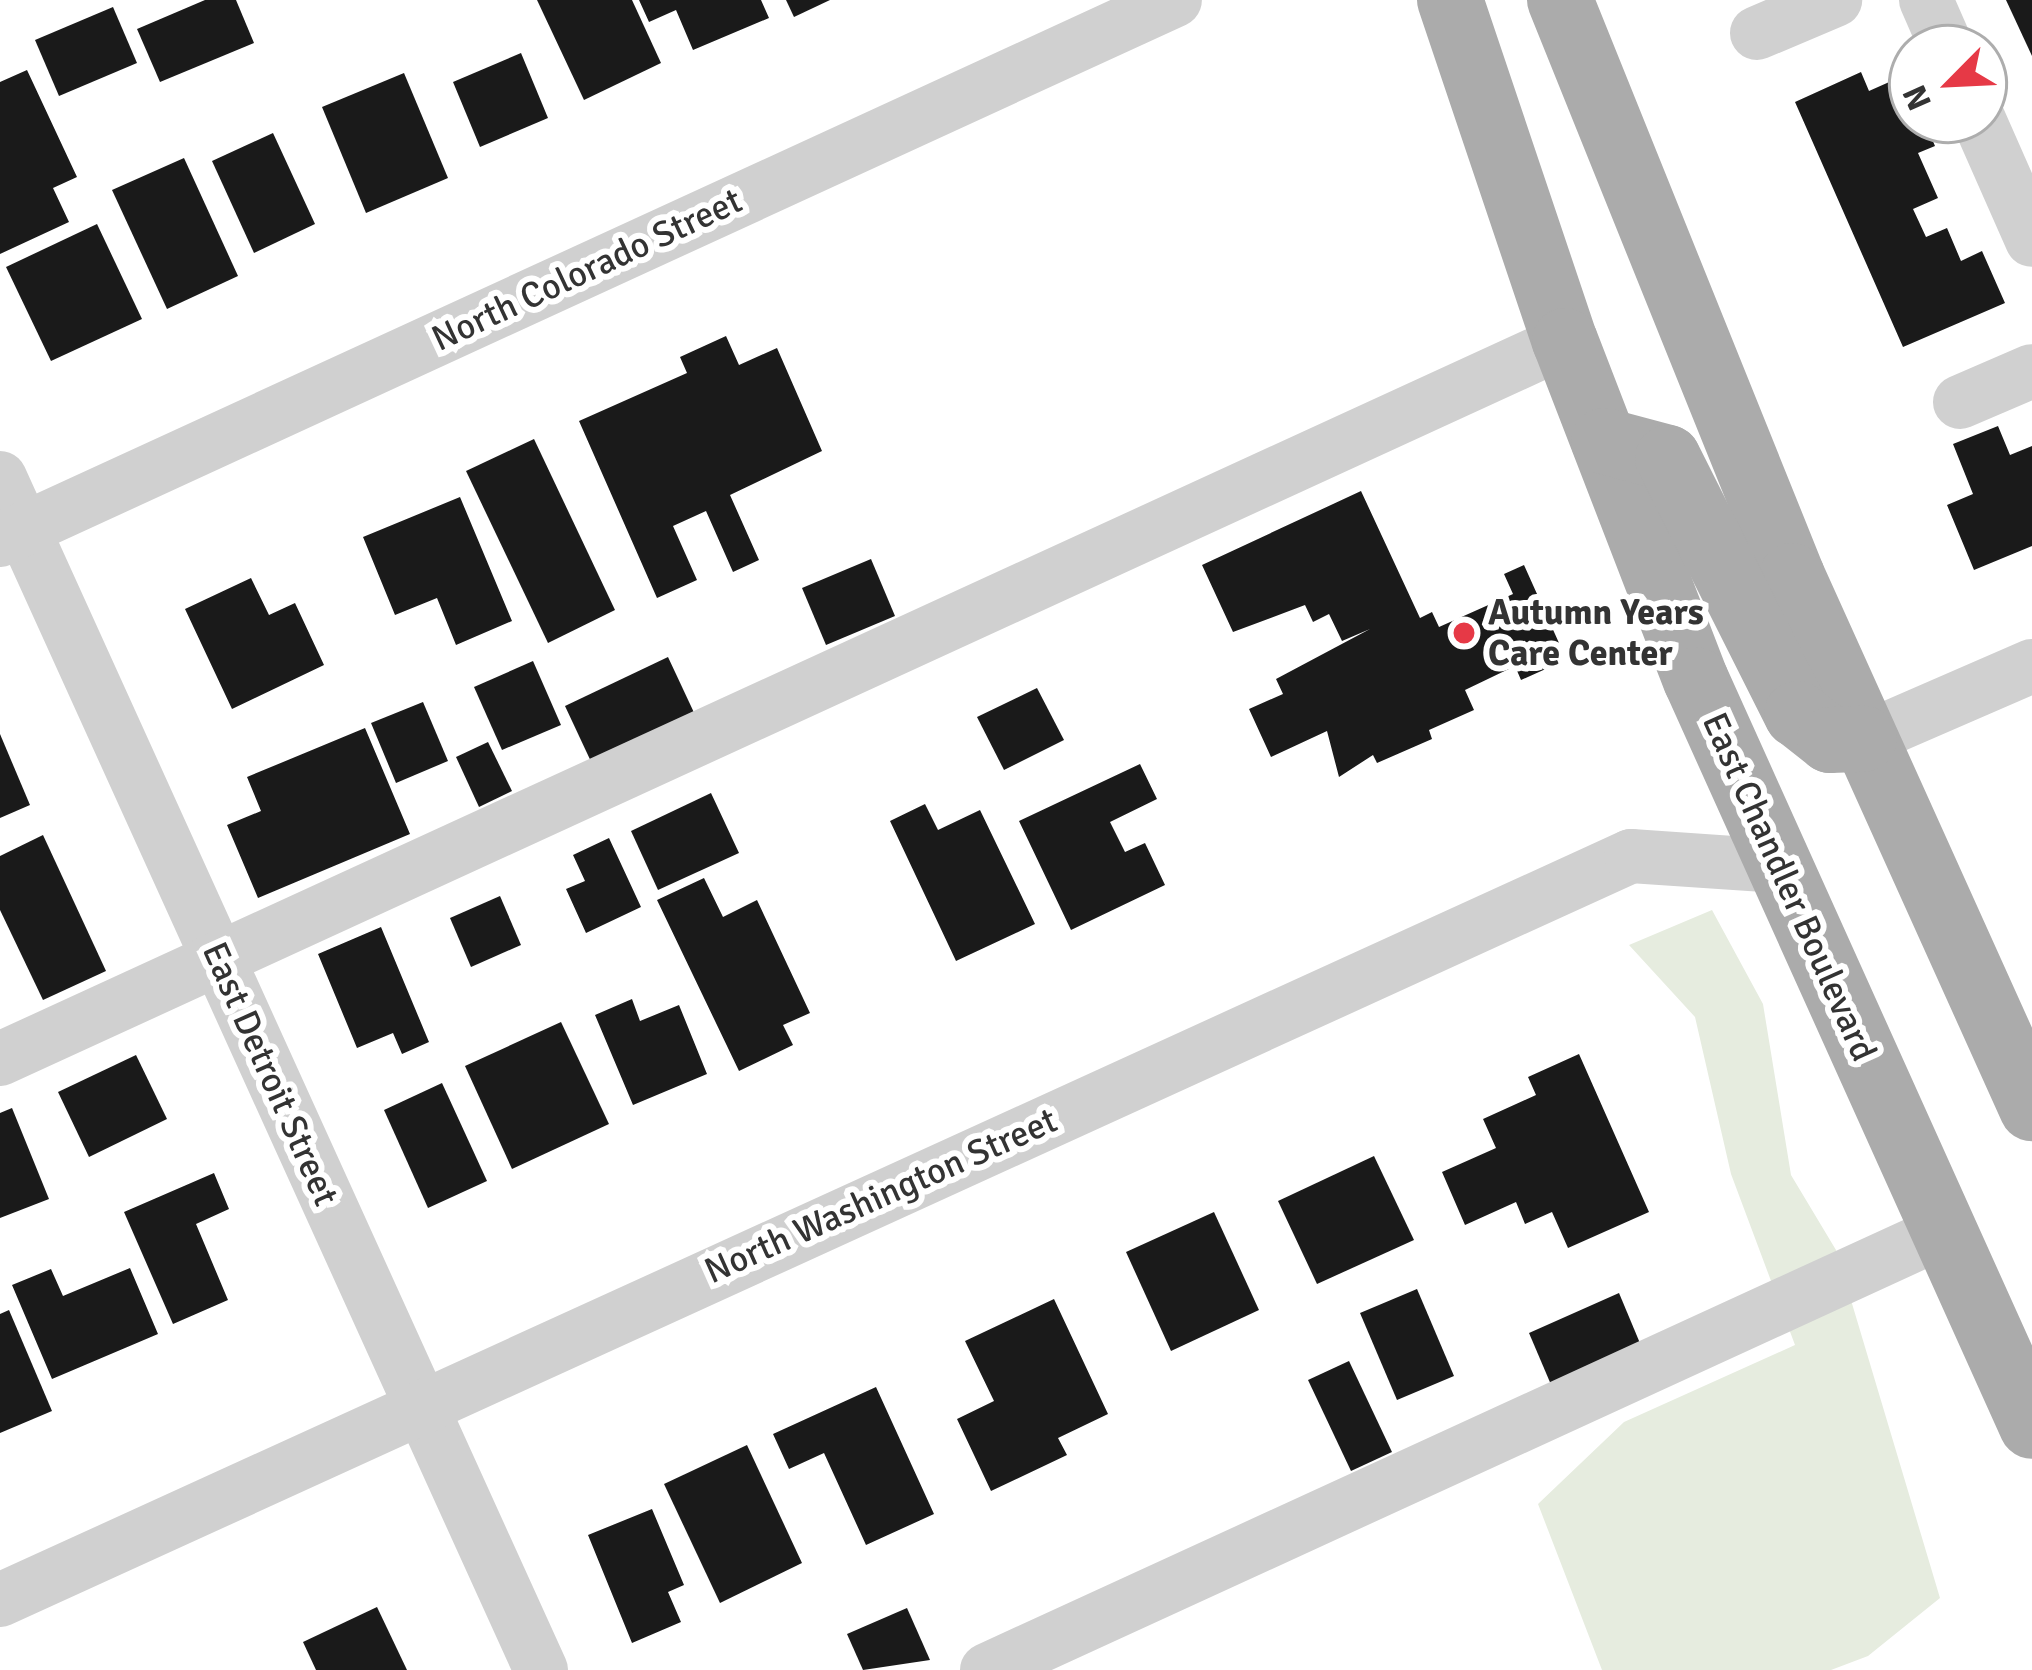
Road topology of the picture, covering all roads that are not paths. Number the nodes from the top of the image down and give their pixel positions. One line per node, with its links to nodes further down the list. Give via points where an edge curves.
1 (1175, 0): 13 (street, North Colorado Street)
2 (1450, 0): 8 (main road, East Chandler Boulevard)
3 (1560, 0): 15 (main road)
4 (1835, 0): 5 (street)
5 (1757, 33)
6 (1990, 144): 7 (street)
7 (2032, 240)
8 (1565, 341): 11 (main road, East Chandler Boulevard); 17 (street)
9 (2032, 371): 10 (street)
10 (1960, 402)
11 (1604, 441): 15 (main road, via 1668,458 1797,714 1830,740); 16 (main road, East Chandler Boulevard)
12 (0, 478): 13 (street, East Detroit Street)
13 (12, 535): 17 (street, East Detroit Street)
14 (2032, 666): 15 (street)
15 (1864, 739): 19 (main road)
16 (1776, 866): 20 (main road, East Chandler Boulevard); 21 (street, North Washington Street, via 1631,856)
17 (218, 959): 18 (street); 21 (street, East Detroit Street)
18 (0, 1059)
19 (2032, 1108)
20 (1944, 1231): 22 (main road, East Chandler Boulevard); 25 (street)
21 (420, 1404): 23 (street, North Washington Street); 24 (street, East Detroit Street)
22 (2032, 1426)
23 (0, 1600)
24 (541, 1670)
25 (987, 1670)

